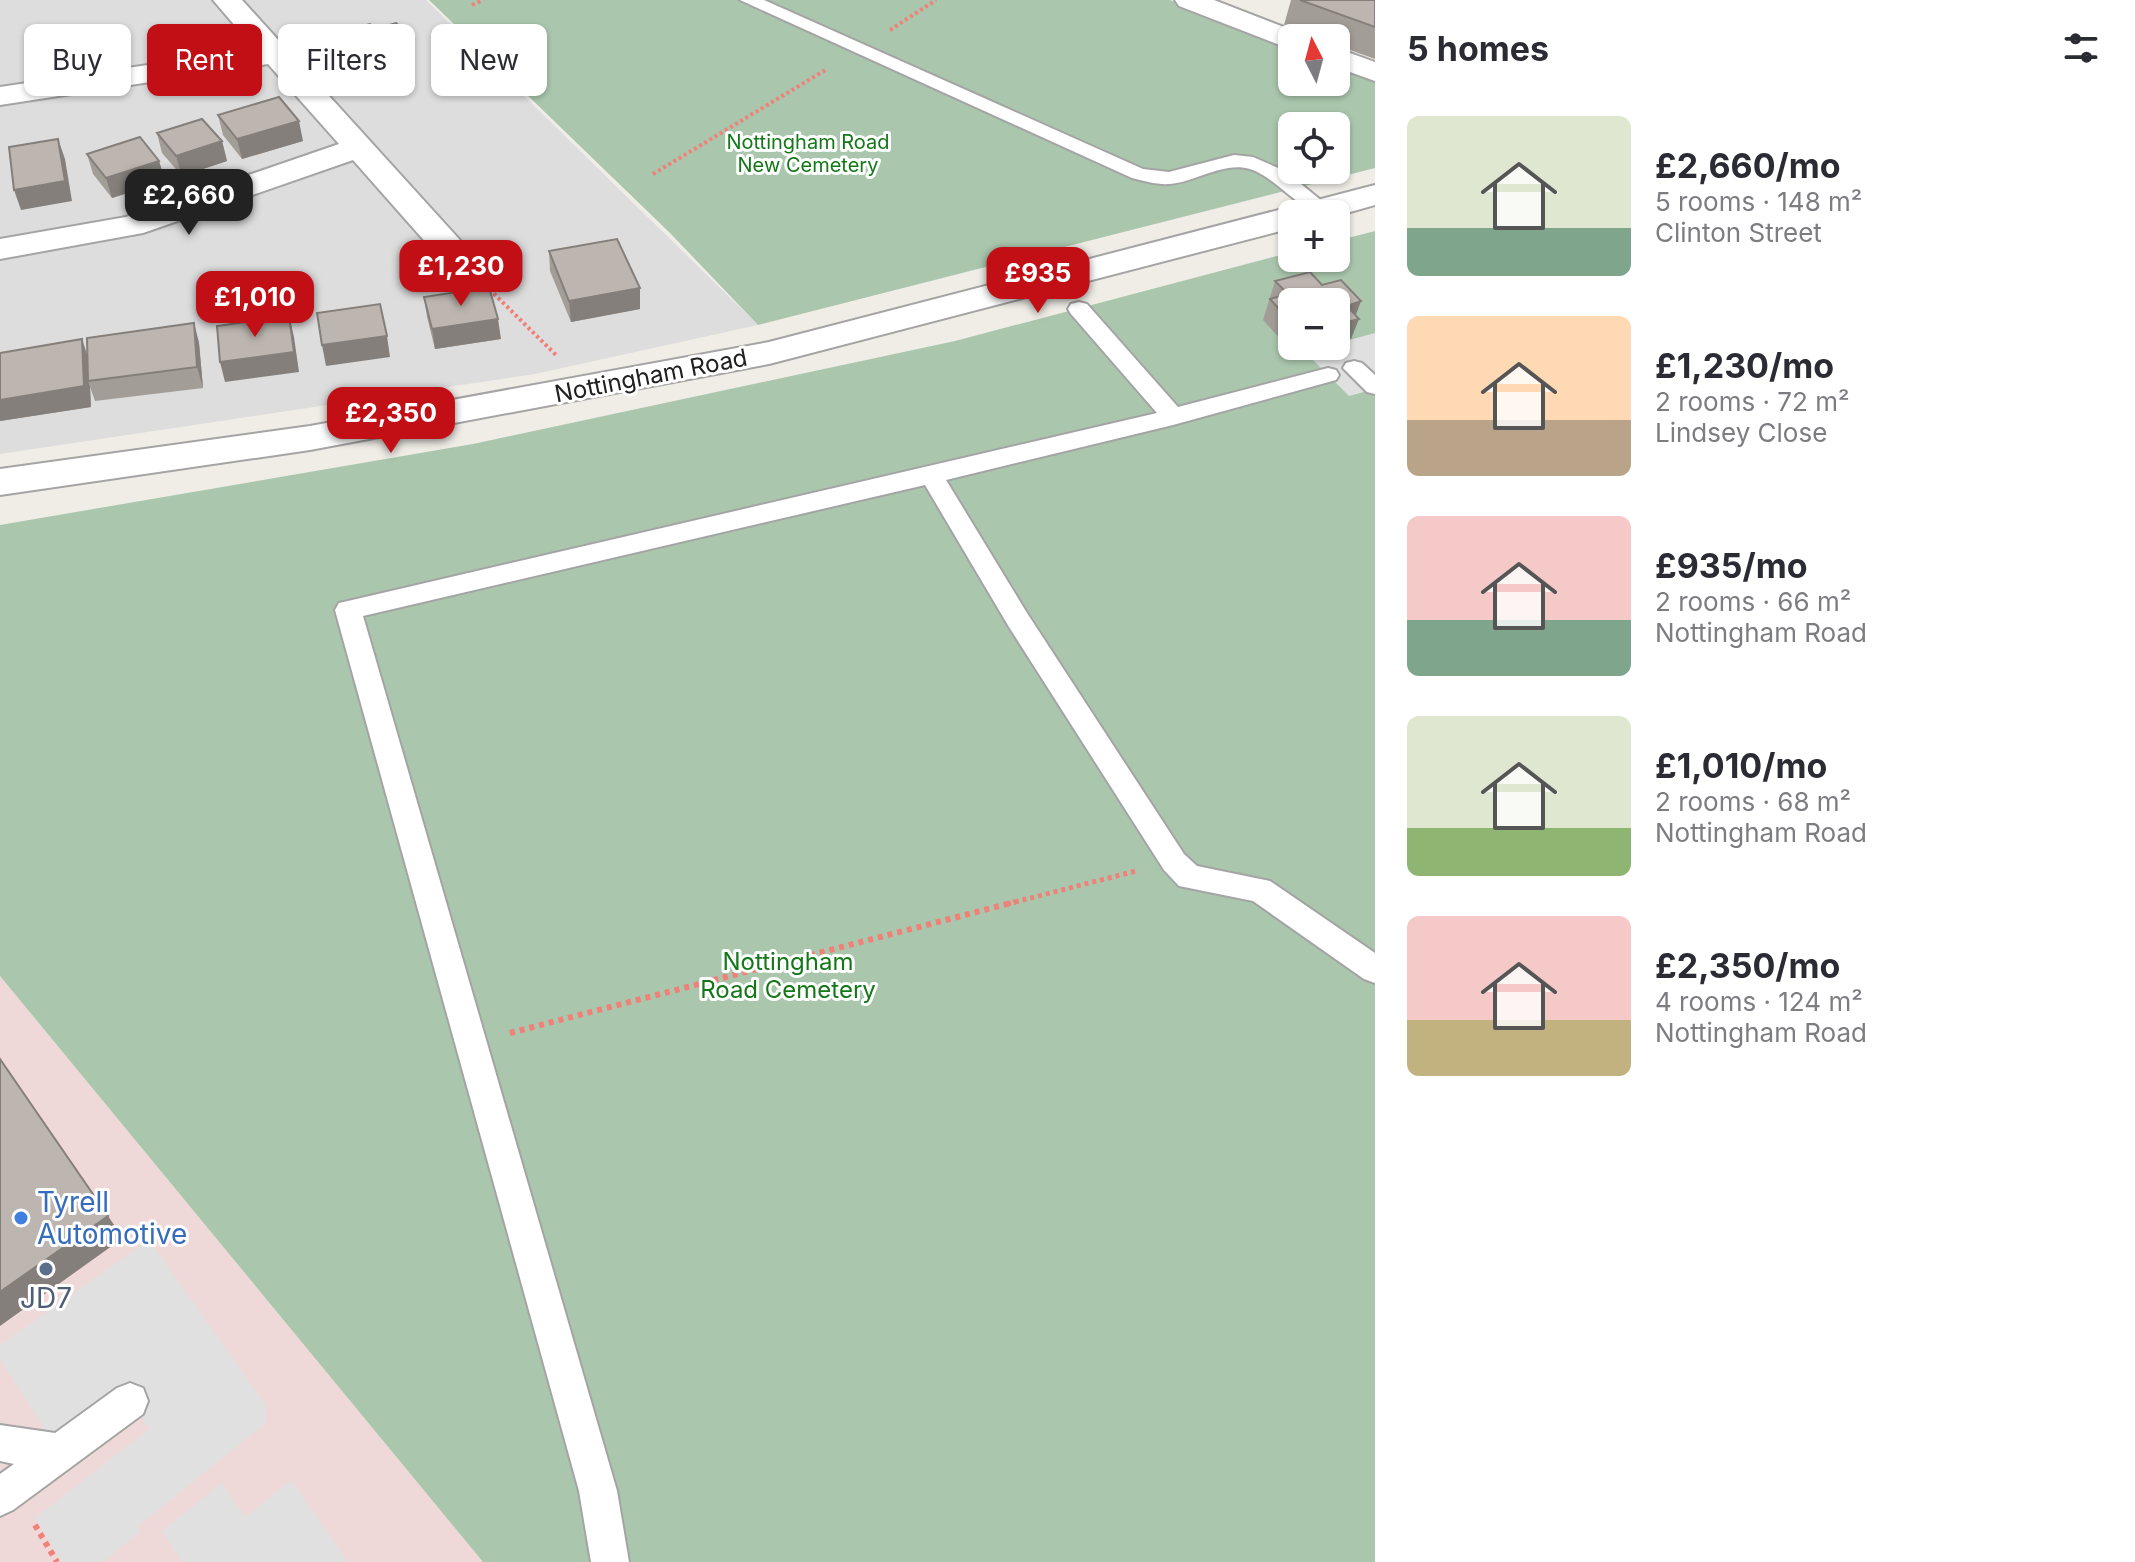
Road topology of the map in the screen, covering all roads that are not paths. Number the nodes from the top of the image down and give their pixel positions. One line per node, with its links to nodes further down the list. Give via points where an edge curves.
1 (227, 0): 5 (street)
2 (749, 0): 11 (lane, via 1139,174 1169,178 1234,161 1253,163 1278,175)
3 (1189, 0): 4 (street)
4 (1278, 35)
5 (276, 54): 8 (street); 9 (street)
6 (1350, 62): 7 (street)
7 (1375, 72)
8 (0, 96)
9 (359, 148): 14 (street, via 132,226); 15 (street)
10 (1375, 195): 12 (street, Nottingham Road)
11 (1297, 200)
12 (1350, 202)
13 (1278, 221): 22 (street, Nottingham Road, via 769,353 326,435)
14 (0, 249)
15 (456, 256)
16 (1079, 309): 20 (lane)
17 (1354, 368): 19 (lane)
18 (1328, 375): 20 (lane)
19 (1375, 387)
20 (1173, 417): 21 (lane)
21 (931, 475): 23 (lane, via 1174,862 1189,877 1260,890); 28 (lane, via 348,610 598,1491)
22 (0, 482)
23 (1375, 970)
24 (130, 1401): 26 (lane)
25 (0, 1443): 26 (lane)
26 (62, 1453): 27 (lane)
27 (0, 1497)
28 (610, 1562)

